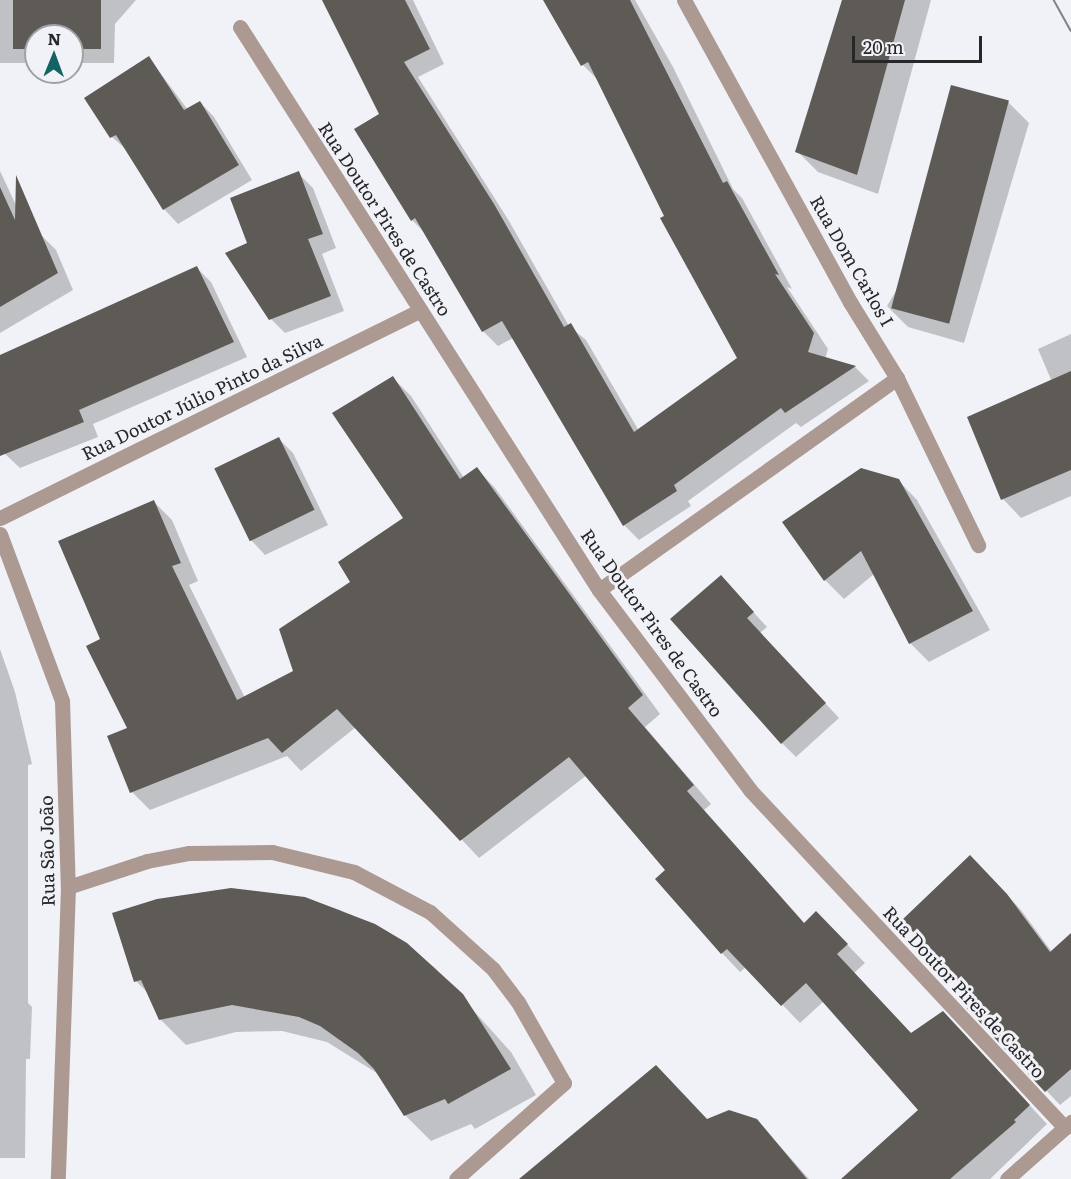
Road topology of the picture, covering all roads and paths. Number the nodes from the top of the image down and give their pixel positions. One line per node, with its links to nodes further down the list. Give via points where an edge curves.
1 (684, 0): 4 (street, Rua Dom Carlos I, via 850,302)
2 (240, 27): 3 (street, Rua Doutor Pires de Castro)
3 (420, 310): 5 (street, Rua Doutor Júlio Pinto da Silva); 8 (street, Rua Doutor Pires de Castro)
4 (897, 378): 7 (street, Rua Dom Carlos I); 8 (street)
5 (0, 518)
6 (0, 534): 9 (street, Rua São João, via 62,701)
7 (978, 545)
8 (599, 590): 10 (street, Rua Doutor Pires de Castro, via 750,790)
9 (68, 887): 11 (street, Rua São João); 12 (street, via 147,861 189,853 272,852 354,872 430,912 493,969 518,1002 564,1083)
10 (1068, 1125): 13 (street)
11 (58, 1179)
12 (456, 1179)
13 (1007, 1179)

